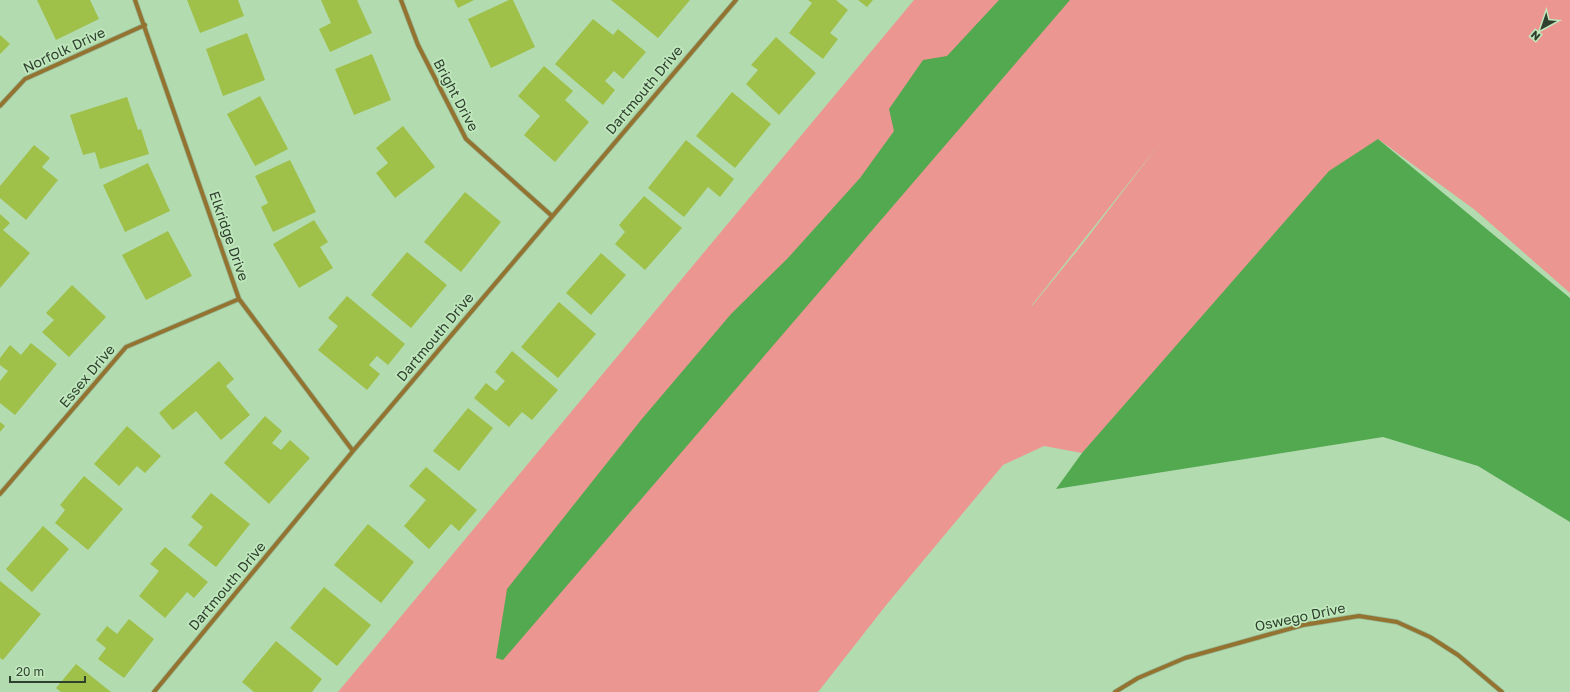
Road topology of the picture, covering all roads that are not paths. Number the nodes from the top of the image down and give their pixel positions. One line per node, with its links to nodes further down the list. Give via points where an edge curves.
1 (135, 0): 4 (street, Elkridge Drive)
2 (401, 0): 6 (street, Bright Drive, via 418,45 466,140)
3 (736, 0): 6 (street, Dartmouth Drive)
4 (145, 25): 5 (street, Norfolk Drive, via 25,79); 7 (street, Elkridge Drive)
5 (0, 106)
6 (552, 216): 8 (street, Dartmouth Drive)
7 (239, 299): 8 (street, Elkridge Drive); 9 (street, Essex Drive, via 126,347)
8 (353, 451): 10 (street, Dartmouth Drive)
9 (0, 494)
10 (154, 692)
11 (1115, 692): 12 (street, Oswego Drive, via 1138,678 1185,658 1303,625 1359,616 1397,622 1430,637 1458,655)
12 (1502, 692)

